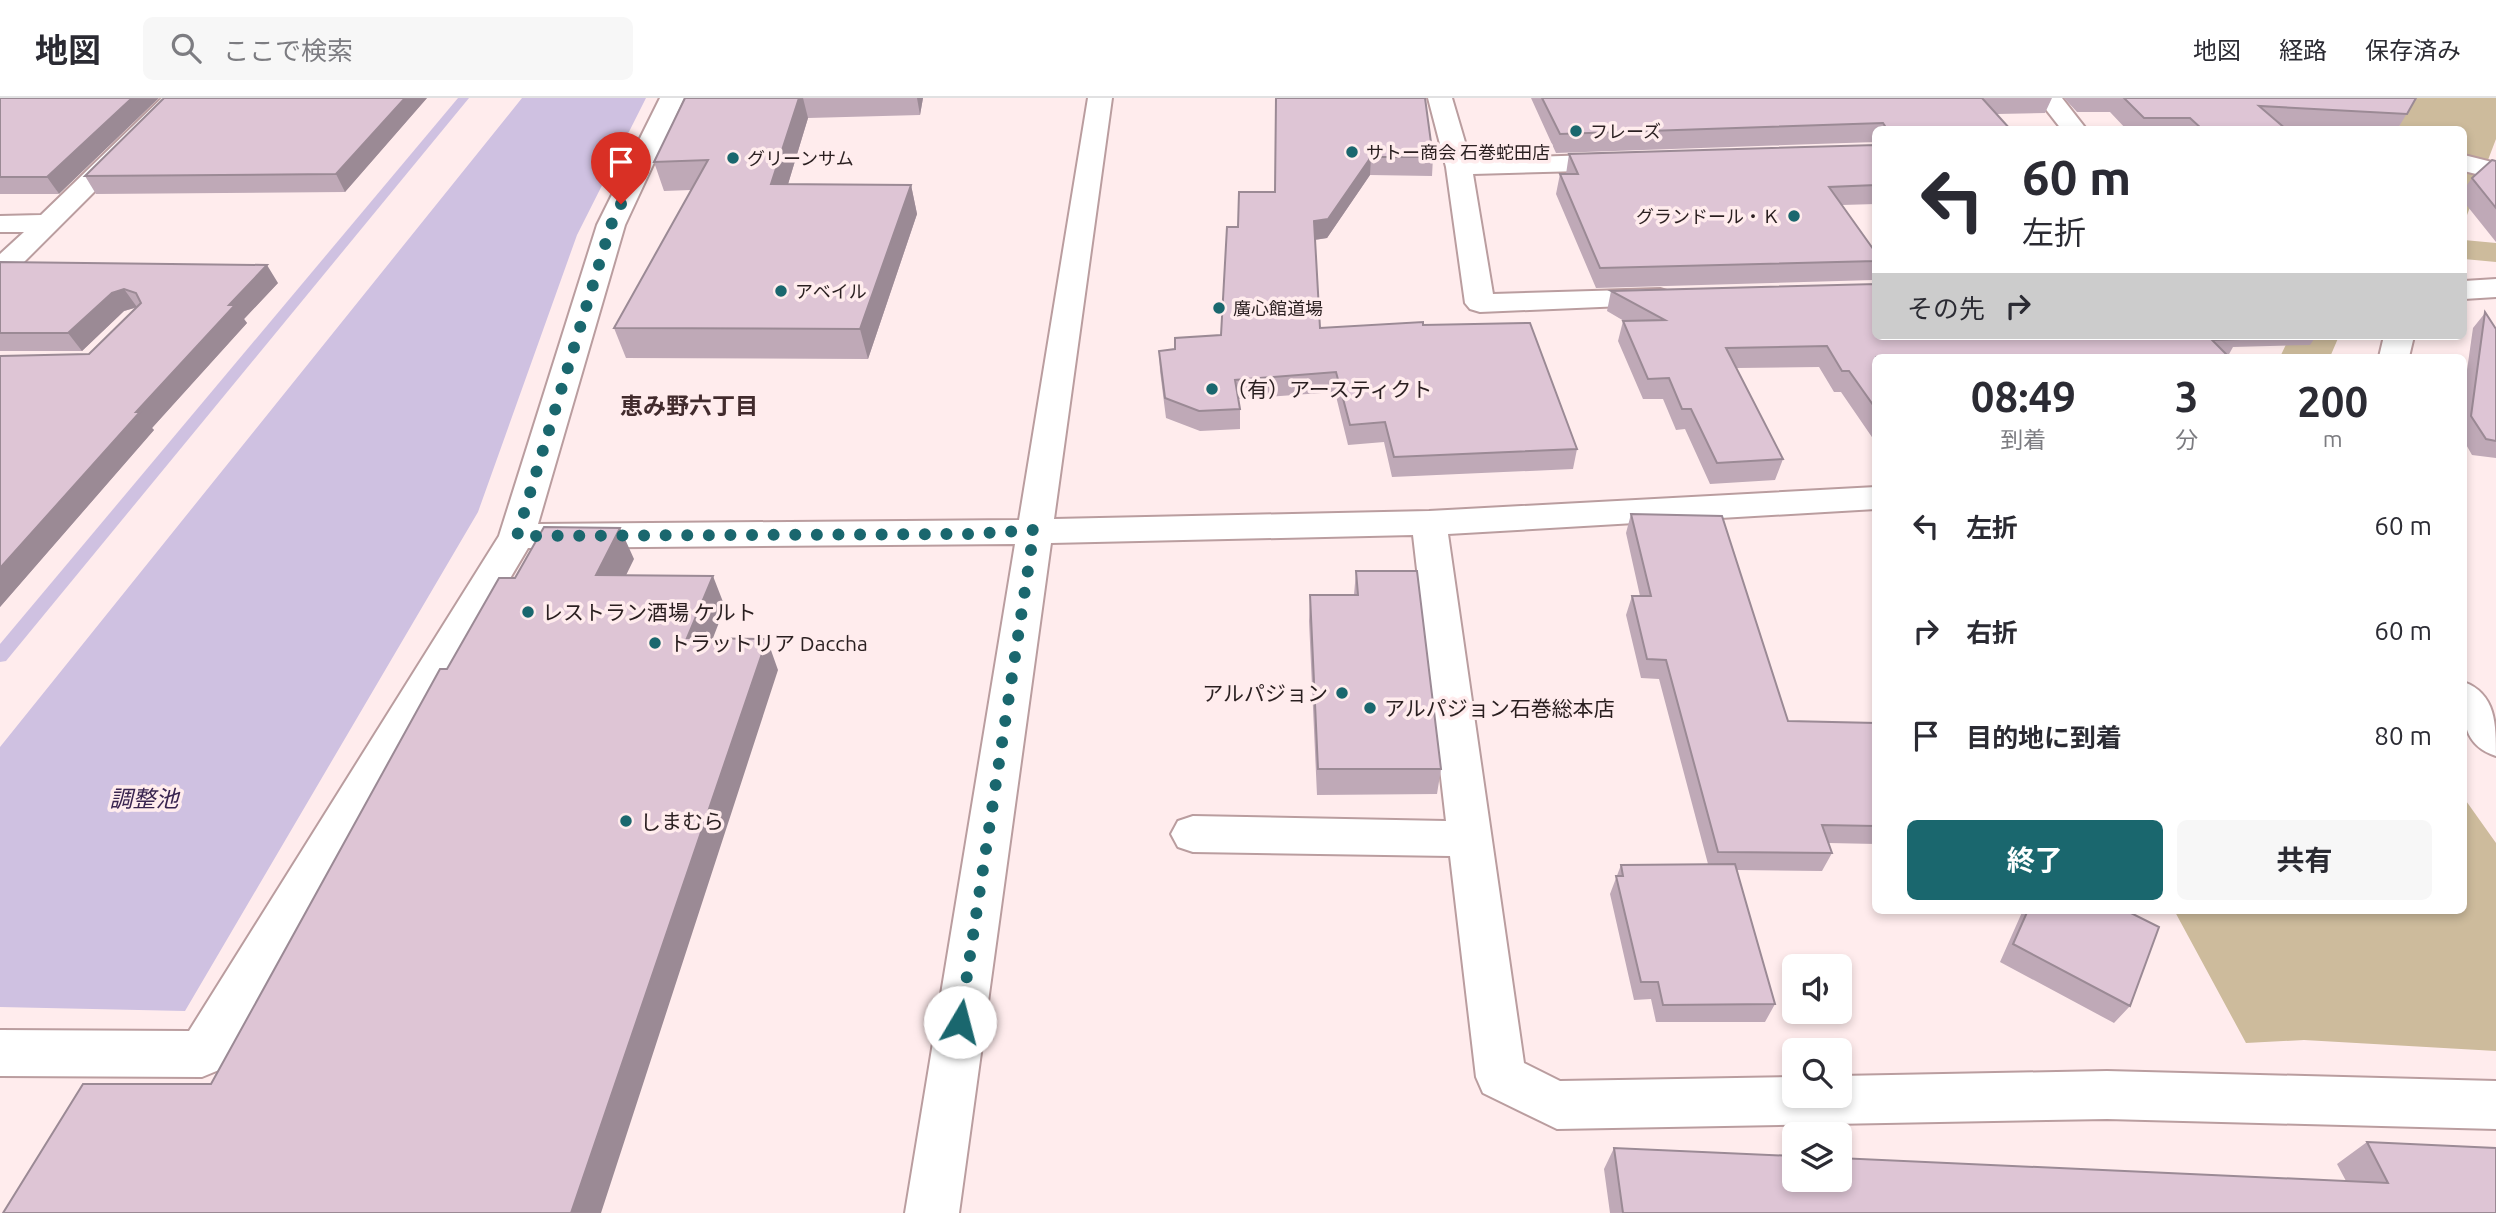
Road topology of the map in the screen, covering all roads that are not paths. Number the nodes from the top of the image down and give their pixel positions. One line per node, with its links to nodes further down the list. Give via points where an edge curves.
1 (176, 98): 11 (street)
2 (672, 98): 20 (street, via 611,225)
3 (1100, 98): 19 (street)
4 (1440, 98): 9 (street)
5 (2049, 98): 6 (street)
6 (2072, 126)
7 (1639, 161): 9 (street)
8 (2467, 164): 10 (street)
9 (1458, 167): 16 (street, via 1480,303)
10 (2496, 171)
11 (49, 223): 12 (street); 13 (street)
12 (0, 224)
13 (0, 270)
14 (2496, 288): 15 (street)
15 (2467, 290)
16 (1685, 297)
17 (1872, 498): 18 (street)
18 (1429, 523): 19 (street); 24 (street)
19 (1034, 530): 20 (street); 27 (street)
20 (517, 536): 25 (street, via 202,1054)
21 (2467, 701): 22 (street)
22 (2496, 740)
23 (1193, 834): 24 (street)
24 (1470, 839): 26 (street, via 1501,1077 1557,1105 2107,1094)
25 (0, 1053)
26 (2496, 1105)
27 (932, 1213)

